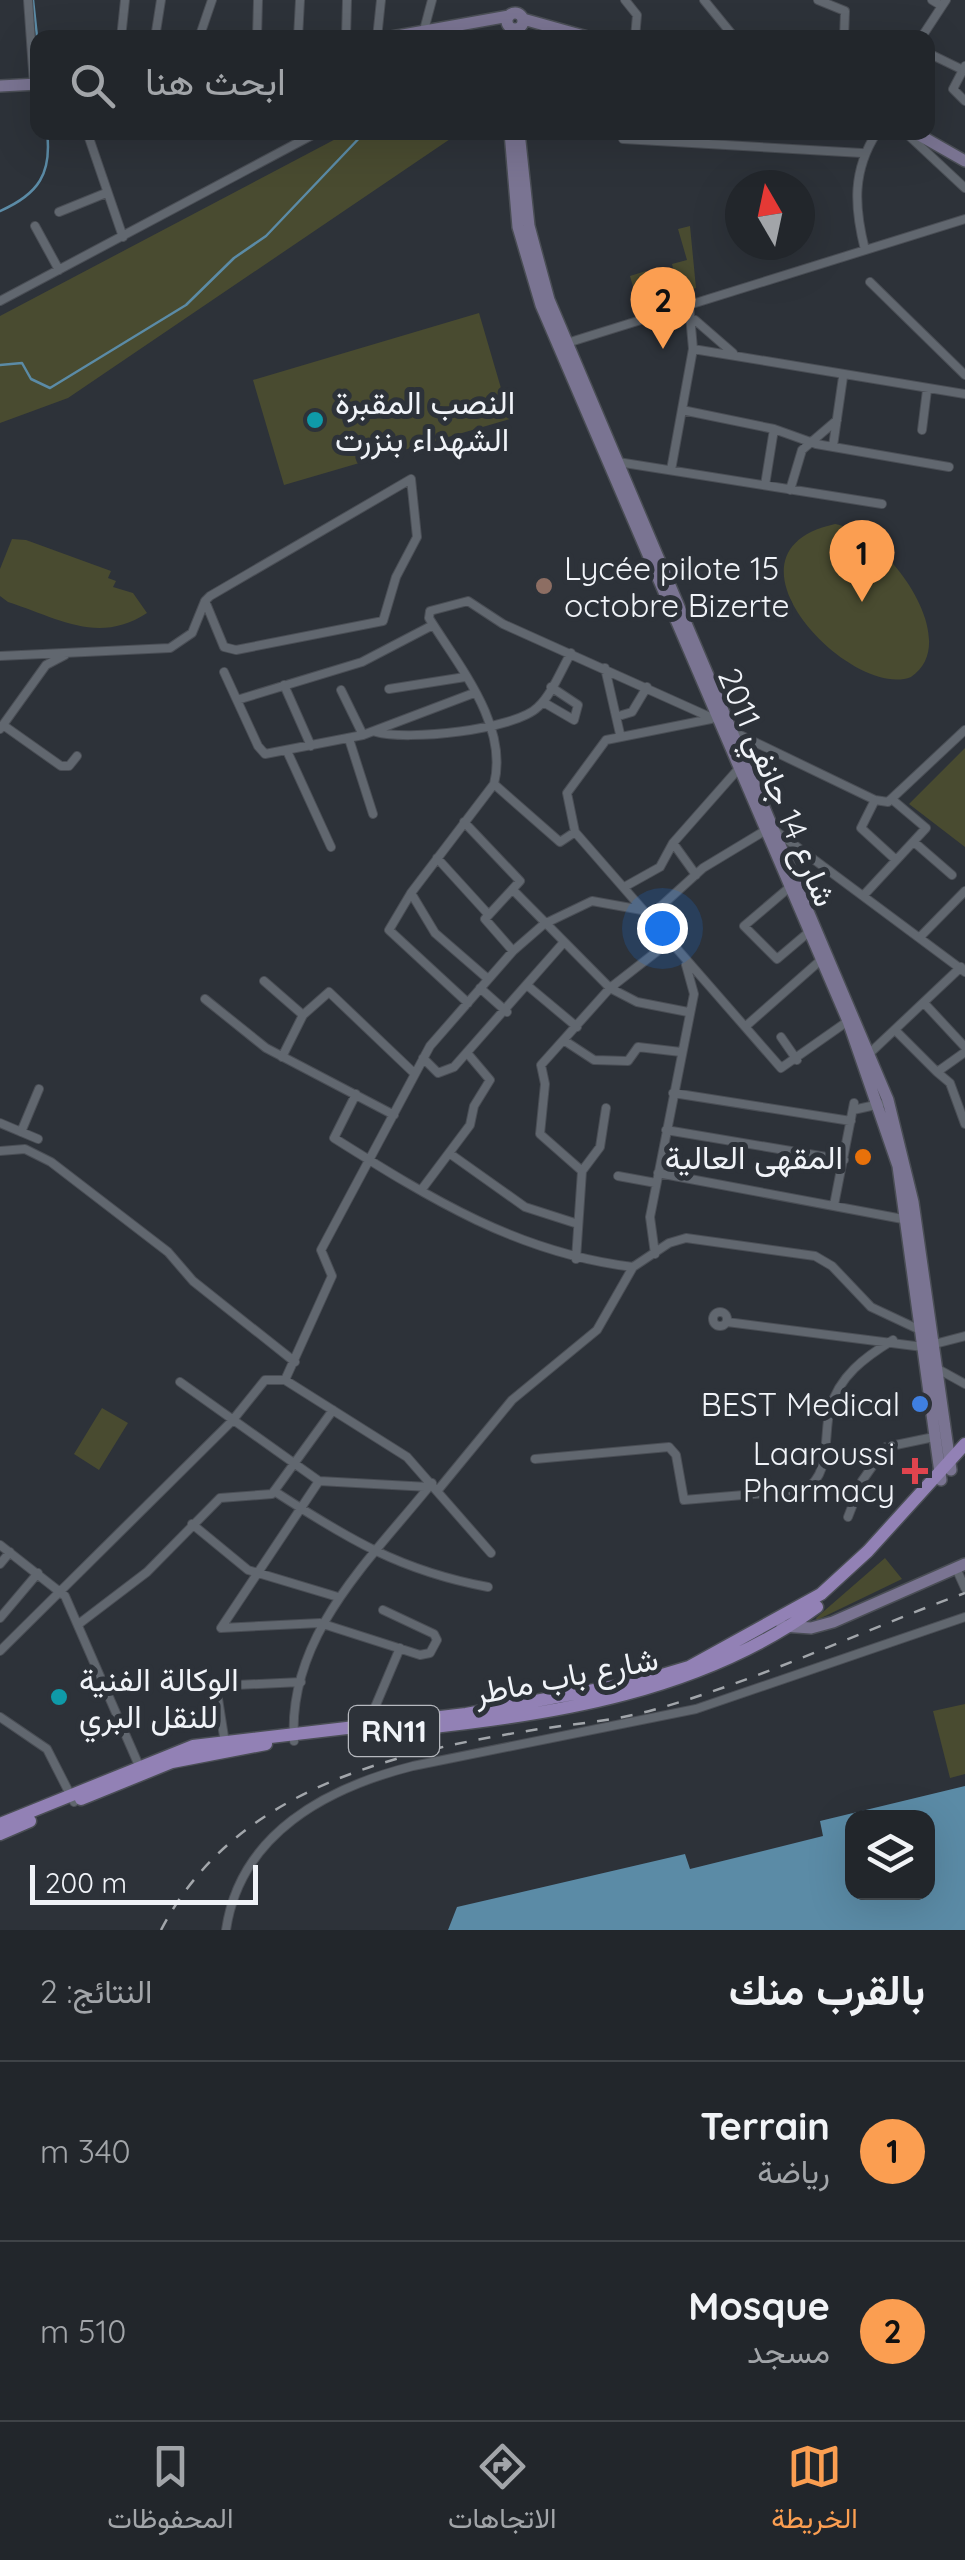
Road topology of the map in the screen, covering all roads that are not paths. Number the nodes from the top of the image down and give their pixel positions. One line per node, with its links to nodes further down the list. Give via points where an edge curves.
1 (28, 0): 18 (street)
2 (125, 0): 19 (street)
3 (161, 0): 20 (street)
4 (212, 0): 21 (street)
5 (258, 0): 22 (street)
6 (300, 0): 23 (street)
7 (347, 0): 24 (street)
8 (380, 0): 25 (street)
9 (432, 0): 26 (street)
10 (510, 0): 17 (main road)
11 (520, 0): 17 (main road)
12 (625, 0): 28 (street, via 637,15)
13 (704, 0): 29 (street)
14 (818, 0): 30 (street, via 845,11)
15 (932, 0): 16 (street)
16 (944, 3): 31 (street)
17 (515, 25): 26 (main road, via 484,20); 27 (main road)
18 (31, 30)
19 (122, 30)
20 (156, 30)
21 (202, 30)
22 (257, 30)
23 (298, 30)
24 (346, 30)
25 (378, 30)
26 (424, 30)
27 (558, 30)
28 (636, 30)
29 (728, 30)
30 (844, 30)
31 (926, 30)
32 (935, 56): 33 (street)
33 (964, 68): 36 (street, via 953,89)
34 (30, 84): 35 (main road)
35 (0, 86)
36 (965, 101)
37 (90, 140): 48 (street)
38 (303, 140): 52 (street)
39 (511, 140): 59 (main road, شارع 14 جانفي 2011, via 529,271)
40 (520, 140): 59 (main road, شارع 14 جانفي 2011, via 538,270)
41 (640, 140): 45 (street)
42 (872, 140): 45 (street)
43 (914, 140): 47 (street)
44 (928, 140): 46 (main road)
45 (862, 154): 53 (street, via 856,199)
46 (965, 162)
47 (965, 188)
48 (106, 193): 49 (street); 52 (street)
49 (59, 212)
50 (965, 219): 53 (street)
51 (35, 226): 54 (street)
52 (123, 237): 54 (street)
53 (865, 250): 57 (street)
54 (59, 270): 56 (street)
55 (870, 282): 62 (street)
56 (0, 301)
57 (689, 304): 58 (street); 59 (street)
58 (693, 318): 60 (street); 61 (street)
59 (563, 344): 72 (main road, شارع 14 جانفي 2011); 95 (main road, شارع 14 جانفي 2011)
60 (693, 349): 61 (street); 66 (street)
61 (737, 356): 63 (street)
62 (965, 375)
63 (843, 377): 64 (street); 67 (street)
64 (927, 390): 65 (street); 69 (street)
65 (965, 394)
66 (682, 410): 68 (street); 74 (street)
67 (836, 420): 70 (street); 71 (street)
68 (774, 429): 70 (street); 75 (street)
69 (922, 430)
70 (811, 442): 71 (street); 76 (street, via 797,457)
71 (833, 446): 73 (street)
72 (618, 462): 74 (street); 95 (main road, شارع 14 جانفي 2011)
73 (949, 467)
74 (671, 470): 75 (street)
75 (764, 486): 76 (street)
76 (790, 490): 77 (street)
77 (882, 504)
78 (206, 601): 78 (street, via 222,644 231,650 381,622 417,537 411,479); 80 (street, via 192,632 170,648)
79 (434, 625): 81 (street, via 430,611 468,601); 85 (street); 86 (street, via 362,662)
80 (68, 653): 82 (street); 97 (street, via 46,665)
81 (571, 653): 83 (street); 87 (street)
82 (0, 656)
83 (605, 668): 88 (street); 102 (street)
84 (224, 672): 92 (street)
85 (464, 677): 89 (street); 91 (street)
86 (284, 685): 92 (street); 104 (street)
87 (551, 687): 93 (street); 93 (street, via 578,705 574,720)
88 (648, 688): 94 (street); 95 (street)
89 (389, 689)
90 (341, 690): 101 (street)
91 (474, 693): 96 (street); 99 (street)
92 (237, 700): 105 (street, via 261,751)
93 (542, 702): 96 (street, via 529,714)
94 (622, 716)
95 (720, 717): 100 (main road, شارع 14 جانفي 2011); 102 (street); 107 (main road, شارع 14 جانفي 2011)
96 (492, 724): 99 (street, via 403,736); 108 (street)
97 (2, 727): 106 (street, via 64,767)
98 (965, 730): 110 (street)
99 (373, 731): 101 (street)
100 (736, 733): 107 (main road, شارع 14 جانفي 2011); 109 (street)
101 (363, 734): 103 (street)
102 (620, 734): 114 (street, via 600,746 567,793)
103 (349, 738): 104 (street); 111 (street)
104 (311, 746): 105 (street)
105 (287, 751): 117 (street)
106 (77, 756)
107 (744, 765): 113 (main road, شارع 14 جانفي 2011); 115 (street)
108 (494, 784): 112 (street); 114 (street, via 560,842)
109 (875, 800): 110 (street); 119 (street, via 861,828)
110 (894, 800): 116 (street, via 926,826)
111 (374, 814)
112 (464, 822): 118 (street); 124 (street, via 519,878)
113 (771, 831): 120 (street); 123 (main road, شارع 14 جانفي 2011); 127 (street); 150 (main road, شارع 14 جانفي 2011)
114 (574, 832): 122 (street)
115 (673, 842): 120 (street); 122 (street, via 660,867)
116 (914, 842): 119 (street); 121 (street)
117 (331, 846)
118 (437, 858): 126 (street); 128 (street)
119 (896, 860): 127 (street)
120 (696, 874): 129 (street)
121 (952, 875)
122 (626, 886): 129 (street)
123 (790, 886): 131 (main road, شارع 14 جانفي 2011); 131 (street, via 744,926 777,959)
124 (514, 892): 128 (street); 130 (street)
125 (965, 892): 132 (street)
126 (411, 894): 139 (street, via 432,930); 145 (street, via 391,932)
127 (864, 896): 132 (street)
128 (488, 914): 135 (street, via 485,922)
129 (645, 914): 130 (street, via 592,901); 134 (street)
130 (544, 924): 133 (street); 135 (street)
131 (810, 931): 137 (main road, شارع 14 جانفي 2011)
132 (922, 936): 138 (street)
133 (564, 942): 141 (street); 143 (street)
134 (670, 942): 136 (street); 143 (street)
135 (513, 951): 139 (street)
136 (683, 958): 148 (street, via 693,986); 152 (street)
137 (822, 959): 150 (main road, شارع 14 جانفي 2011); 152 (street)
138 (963, 970): 146 (street)
139 (488, 979): 142 (street)
140 (264, 981): 149 (street)
141 (528, 986): 147 (street); 151 (street)
142 (480, 988): 145 (street); 147 (street)
143 (610, 988): 148 (street, via 637,1002); 151 (street)
144 (205, 999): 160 (street)
145 (468, 1003): 161 (street)
146 (924, 1003): 153 (street); 156 (street)
147 (507, 1012): 159 (street)
148 (688, 1012): 157 (street)
149 (303, 1015): 160 (street); 164 (street, via 332,993)
150 (852, 1018): 158 (main road, شارع 14 جانفي 2011); 162 (street); 168 (main road, شارع 14 جانفي 2011)
151 (576, 1026): 155 (street)
152 (746, 1026): 162 (street, via 781,1068)
153 (895, 1030): 158 (street); 163 (street)
154 (780, 1037): 162 (street)
155 (565, 1041): 157 (street, via 598,1061 628,1061 638,1048); 181 (street, via 540,1068 545,1084 538,1130)
156 (965, 1049): 163 (street)
157 (681, 1052): 167 (street)
158 (870, 1052): 185 (main road, شارع 14 جانفي 2011, via 904,1153)
159 (468, 1054): 161 (street, via 442,1074); 178 (street, via 490,1080 470,1125)
160 (282, 1056): 166 (street)
161 (423, 1058): 164 (street)
162 (797, 1060)
163 (938, 1072): 173 (street, via 950,1083)
164 (415, 1074): 170 (street)
165 (38, 1089): 175 (street)
166 (356, 1094): 170 (street); 179 (street, via 333,1136)
167 (672, 1094): 171 (street); 174 (street)
168 (880, 1104): 171 (street, via 854,1106); 185 (main road, شارع 14 جانفي 2011)
169 (606, 1108): 181 (street, via 600,1147)
170 (394, 1115): 179 (street)
171 (851, 1122): 180 (street)
172 (0, 1123): 175 (street)
173 (965, 1124)
174 (666, 1130): 180 (street); 183 (street)
175 (20, 1132): 176 (street)
176 (38, 1139)
177 (0, 1151): 197 (street, via 40,1154)
178 (448, 1153): 184 (street); 189 (street, via 525,1207)
179 (372, 1160): 184 (street); 197 (street, via 321,1250 332,1276)
180 (844, 1160): 186 (street)
181 (582, 1170): 189 (street)
182 (618, 1176): 183 (street)
183 (657, 1178): 186 (street); 190 (street, via 650,1224)
184 (422, 1188): 191 (street, via 512,1239)
185 (909, 1203): 187 (street); 188 (main road, شارع 14 جانفي 2011)
186 (834, 1205): 187 (street)
187 (882, 1213): 188 (street)
188 (911, 1220): 196 (main road, شارع 14 جانفي 2011)
189 (578, 1224): 191 (street)
190 (655, 1254): 192 (street); 196 (street, via 686,1238 815,1256 871,1308)
191 (576, 1258): 192 (street)
192 (633, 1266): 210 (street, via 597,1330 512,1400)
193 (727, 1322): 195 (street)
194 (965, 1336): 196 (street)
195 (893, 1340): 196 (street); 206 (street, via 863,1358 839,1390 822,1465 804,1490 684,1500 669,1447)
196 (927, 1346): 200 (street); 203 (main road, شارع 14 جانفي 2011); 208 (main road, شارع 14 جانفي 2011)
197 (295, 1362): 198 (street)
198 (285, 1380): 201 (street); 202 (street, via 265,1380)
199 (180, 1382): 202 (street)
200 (965, 1384)
201 (334, 1410): 207 (street); 210 (street, via 397,1449)
202 (232, 1421): 207 (street); 224 (street)
203 (934, 1437): 208 (main road, شارع 14 جانفي 2011); 213 (street, via 886,1447)
204 (965, 1444): 208 (main road, RN11)
205 (965, 1455): 208 (main road, RN11)
206 (536, 1459)
207 (293, 1466): 209 (street); 211 (street)
208 (945, 1470): 232 (main road, RN11, via 856,1564); 233 (main road, RN11, via 862,1569)
209 (319, 1481): 210 (street); 212 (street)
210 (433, 1487): 217 (street); 218 (street)
211 (274, 1491): 212 (street); 214 (street, via 264,1498 220,1498)
212 (302, 1510): 217 (street); 222 (street)
213 (848, 1517)
214 (192, 1524): 222 (street); 230 (street, via 146,1572)
215 (0, 1545): 216 (street)
216 (10, 1552): 219 (street); 221 (street)
217 (376, 1552): 223 (street, via 429,1576); 226 (street)
218 (492, 1553)
219 (0, 1564)
220 (960, 1566): 225 (street); 233 (main road, via 834,1622)
221 (38, 1573): 224 (street); 229 (street)
222 (258, 1574): 226 (street); 231 (street, via 222,1630)
223 (488, 1587)
224 (59, 1588): 230 (street); 235 (street)
225 (965, 1588)
226 (338, 1597): 231 (street)
227 (384, 1610): 234 (street, via 437,1638 427,1655)
228 (965, 1617): 245 (street, via 696,1709 369,1780 290,1819 266,1840 239,1884)
229 (0, 1618)
230 (80, 1623): 241 (street)
231 (320, 1623): 234 (street); 236 (street)
232 (772, 1625): 233 (main road); 238 (main road, شارع باب ماطر / RN11, via 658,1678)
233 (787, 1628): 239 (main road, شارع باب ماطر / RN11, via 661,1686 468,1723)
234 (400, 1648): 238 (street)
235 (0, 1652)
236 (301, 1682): 239 (street); 240 (street, via 216,1686)
237 (0, 1717): 242 (street, via 48,1749)
238 (368, 1726): 239 (main road, شارع باب ماطر / RN11)
239 (294, 1737): 240 (main road, شارع باب ماطر / RN11)
240 (225, 1744): 241 (main road, شارع باب ماطر / RN11)
241 (140, 1769): 242 (main road, شارع باب ماطر / RN11)
242 (72, 1798): 243 (main road, شارع باب ماطر / RN11); 244 (main road, شارع باب ماطر / RN11)
243 (0, 1824)
244 (0, 1834)
245 (226, 1930)

